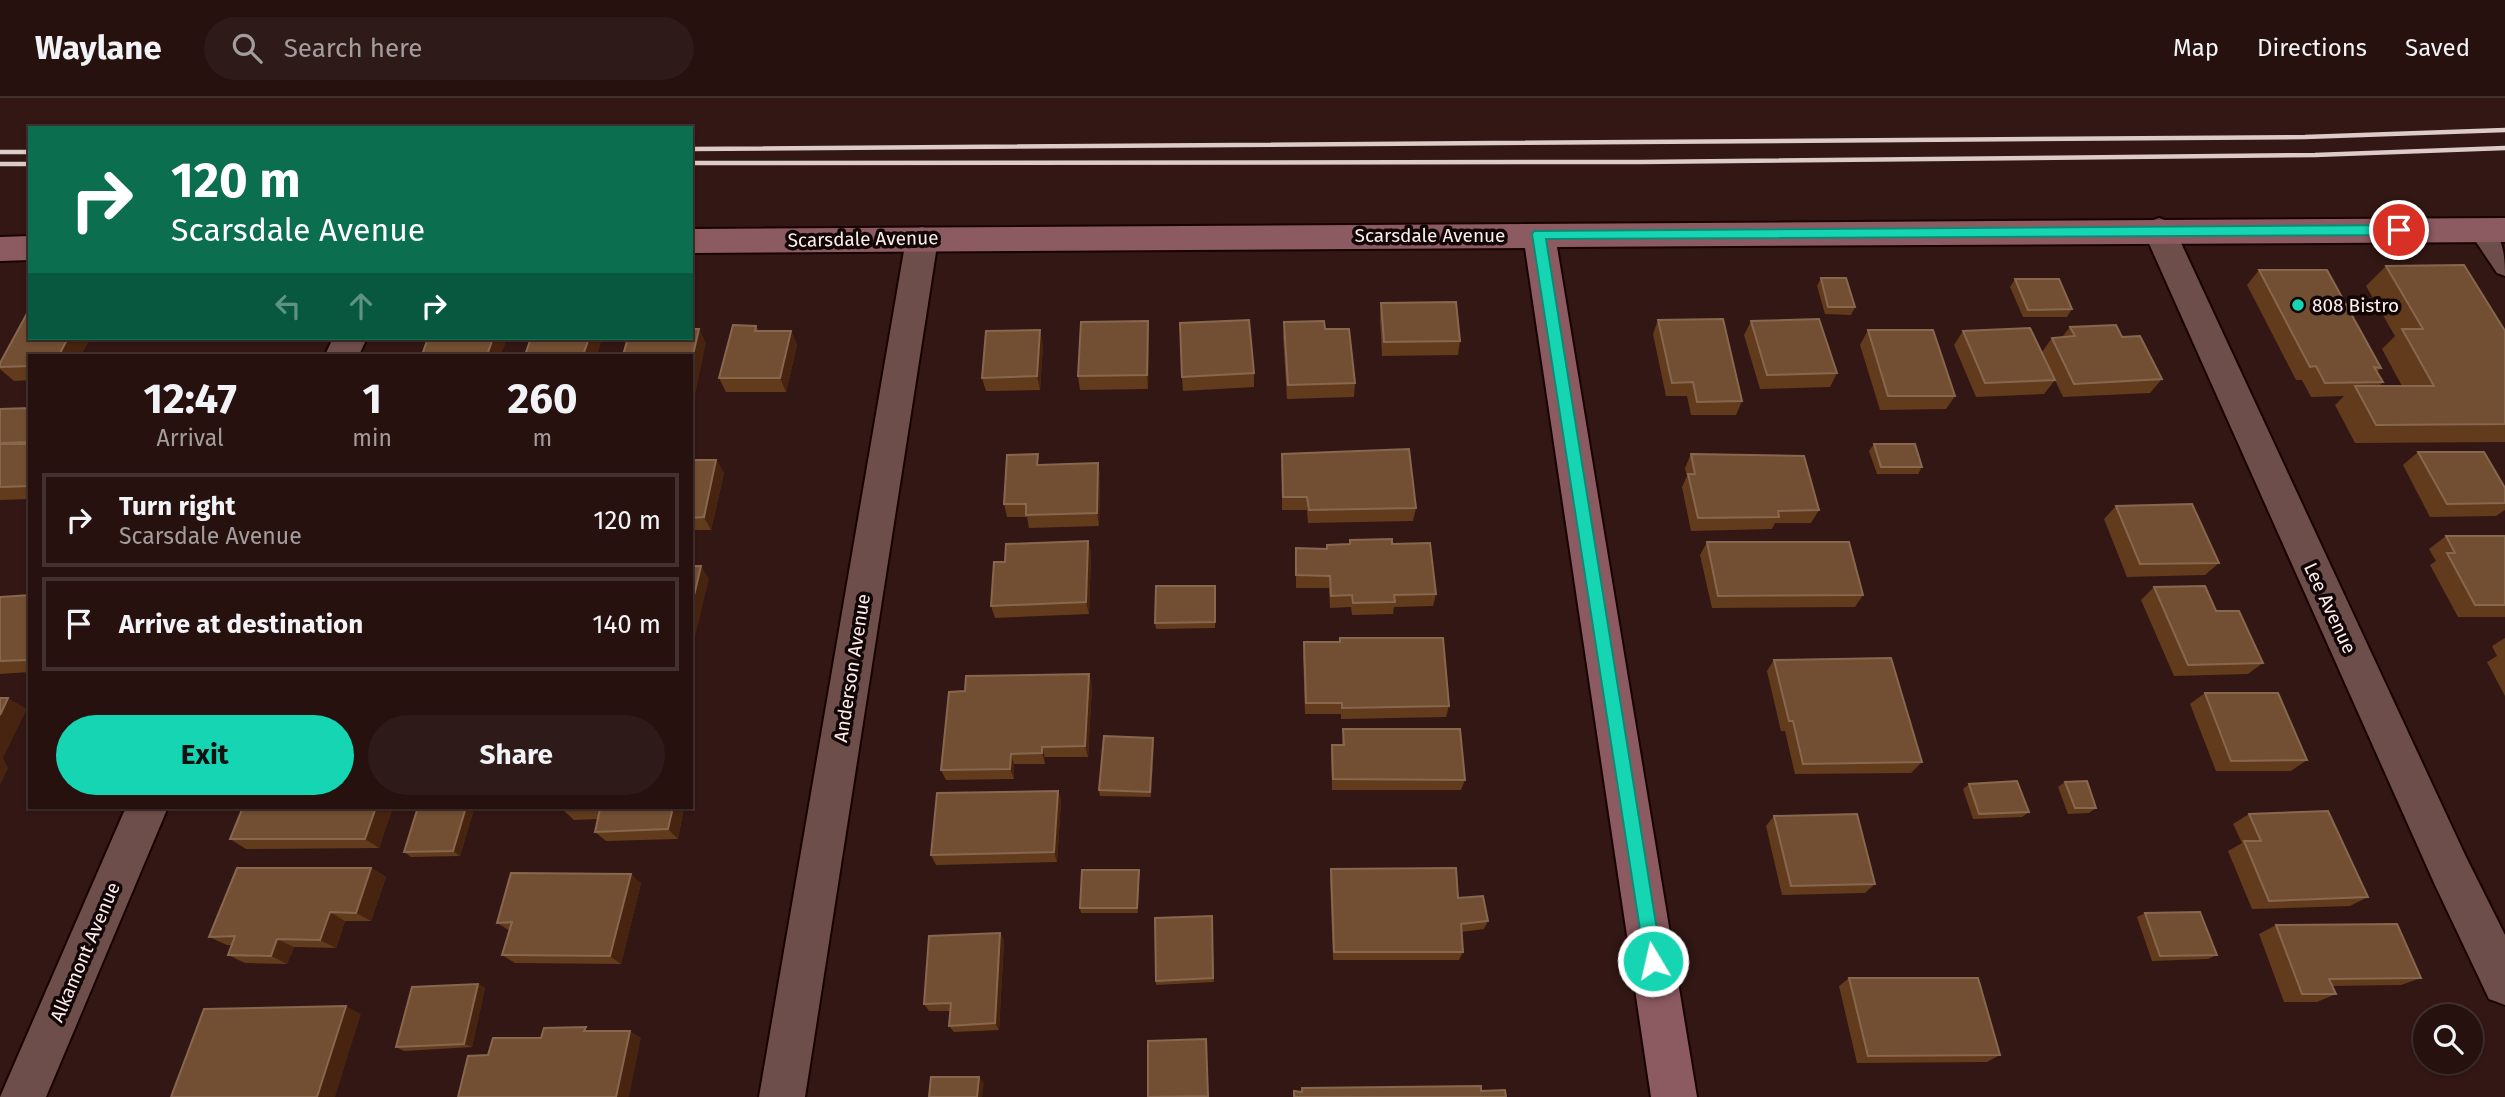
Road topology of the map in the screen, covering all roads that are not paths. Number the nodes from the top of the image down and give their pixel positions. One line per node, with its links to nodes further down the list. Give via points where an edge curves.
1 (2159, 230): 2 (street, Scarsdale Avenue); 3 (street, Scarsdale Avenue); 10 (street, Lee Avenue)
2 (2492, 230): 8 (lane)
3 (1539, 234): 4 (street, Scarsdale Avenue); 13 (street)
4 (922, 239): 5 (street, Scarsdale Avenue); 12 (street, Anderson Avenue)
5 (693, 241)
6 (28, 248): 7 (street)
7 (0, 249)
8 (2505, 267)
9 (146, 809): 11 (street, Alkamont Avenue)
10 (2505, 984)
11 (22, 1097)
12 (782, 1097)
13 (1674, 1097)

